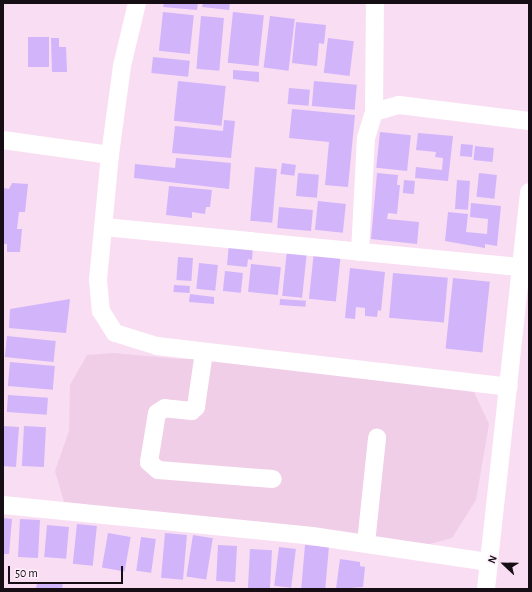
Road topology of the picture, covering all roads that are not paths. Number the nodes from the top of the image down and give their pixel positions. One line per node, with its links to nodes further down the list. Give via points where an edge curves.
1 (138, 3): 6 (street, via 122,66)
2 (375, 3): 3 (street)
3 (374, 112): 4 (street, via 399,105); 9 (street, via 366,138)
4 (529, 121)
5 (3, 140): 6 (street)
6 (110, 155): 8 (street)
7 (529, 196): 10 (street)
8 (104, 227): 9 (street); 11 (street, via 98,279 101,311 115,333 157,346)
9 (360, 252): 10 (street)
10 (521, 267): 12 (street)
11 (204, 352): 12 (street); 14 (street, via 196,407 192,411 165,408 157,413 149,462 158,470)
12 (509, 387): 17 (street)
13 (377, 438): 16 (street)
14 (273, 479)
15 (3, 505): 16 (street)
16 (366, 543): 17 (street)
17 (489, 562): 18 (street)
18 (486, 589)

